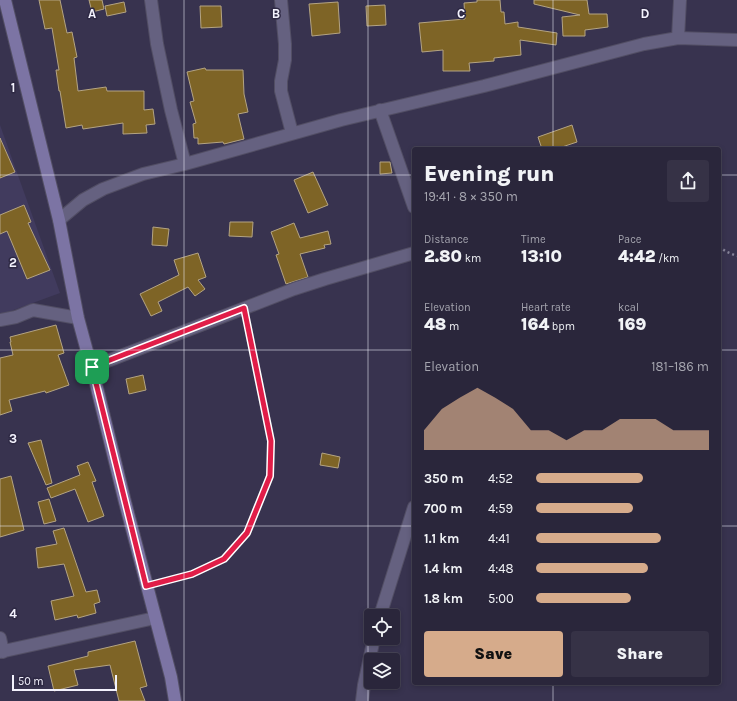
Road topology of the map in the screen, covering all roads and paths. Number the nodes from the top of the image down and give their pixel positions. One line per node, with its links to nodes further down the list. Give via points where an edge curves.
1 (5, 0): 11 (street)
2 (151, 0): 9 (street, via 157,44)
3 (281, 0): 8 (street, via 285,60 281,91)
4 (680, 0): 5 (street)
5 (678, 38): 6 (street); 7 (street)
6 (737, 40)
7 (380, 110): 8 (street); 10 (street)
8 (292, 133): 9 (street)
9 (185, 164): 11 (street, via 143,174 103,189 83,200)
10 (412, 201)
11 (59, 220): 16 (street)
12 (721, 248): 14 (path)
13 (412, 254): 15 (street, via 325,279)
14 (737, 256)
15 (244, 308): 18 (street); 20 (path, via 271,441 270,476 247,533 224,559 192,574)
16 (78, 318): 17 (street, via 33,310); 18 (street)
17 (0, 320)
18 (92, 367): 20 (street)
19 (412, 514): 21 (street)
20 (146, 586): 22 (street)
21 (382, 609)
22 (155, 618): 25 (street); 26 (street)
23 (0, 638): 25 (street)
24 (373, 645): 27 (street)
25 (1, 652)
26 (175, 701)
27 (362, 701)

